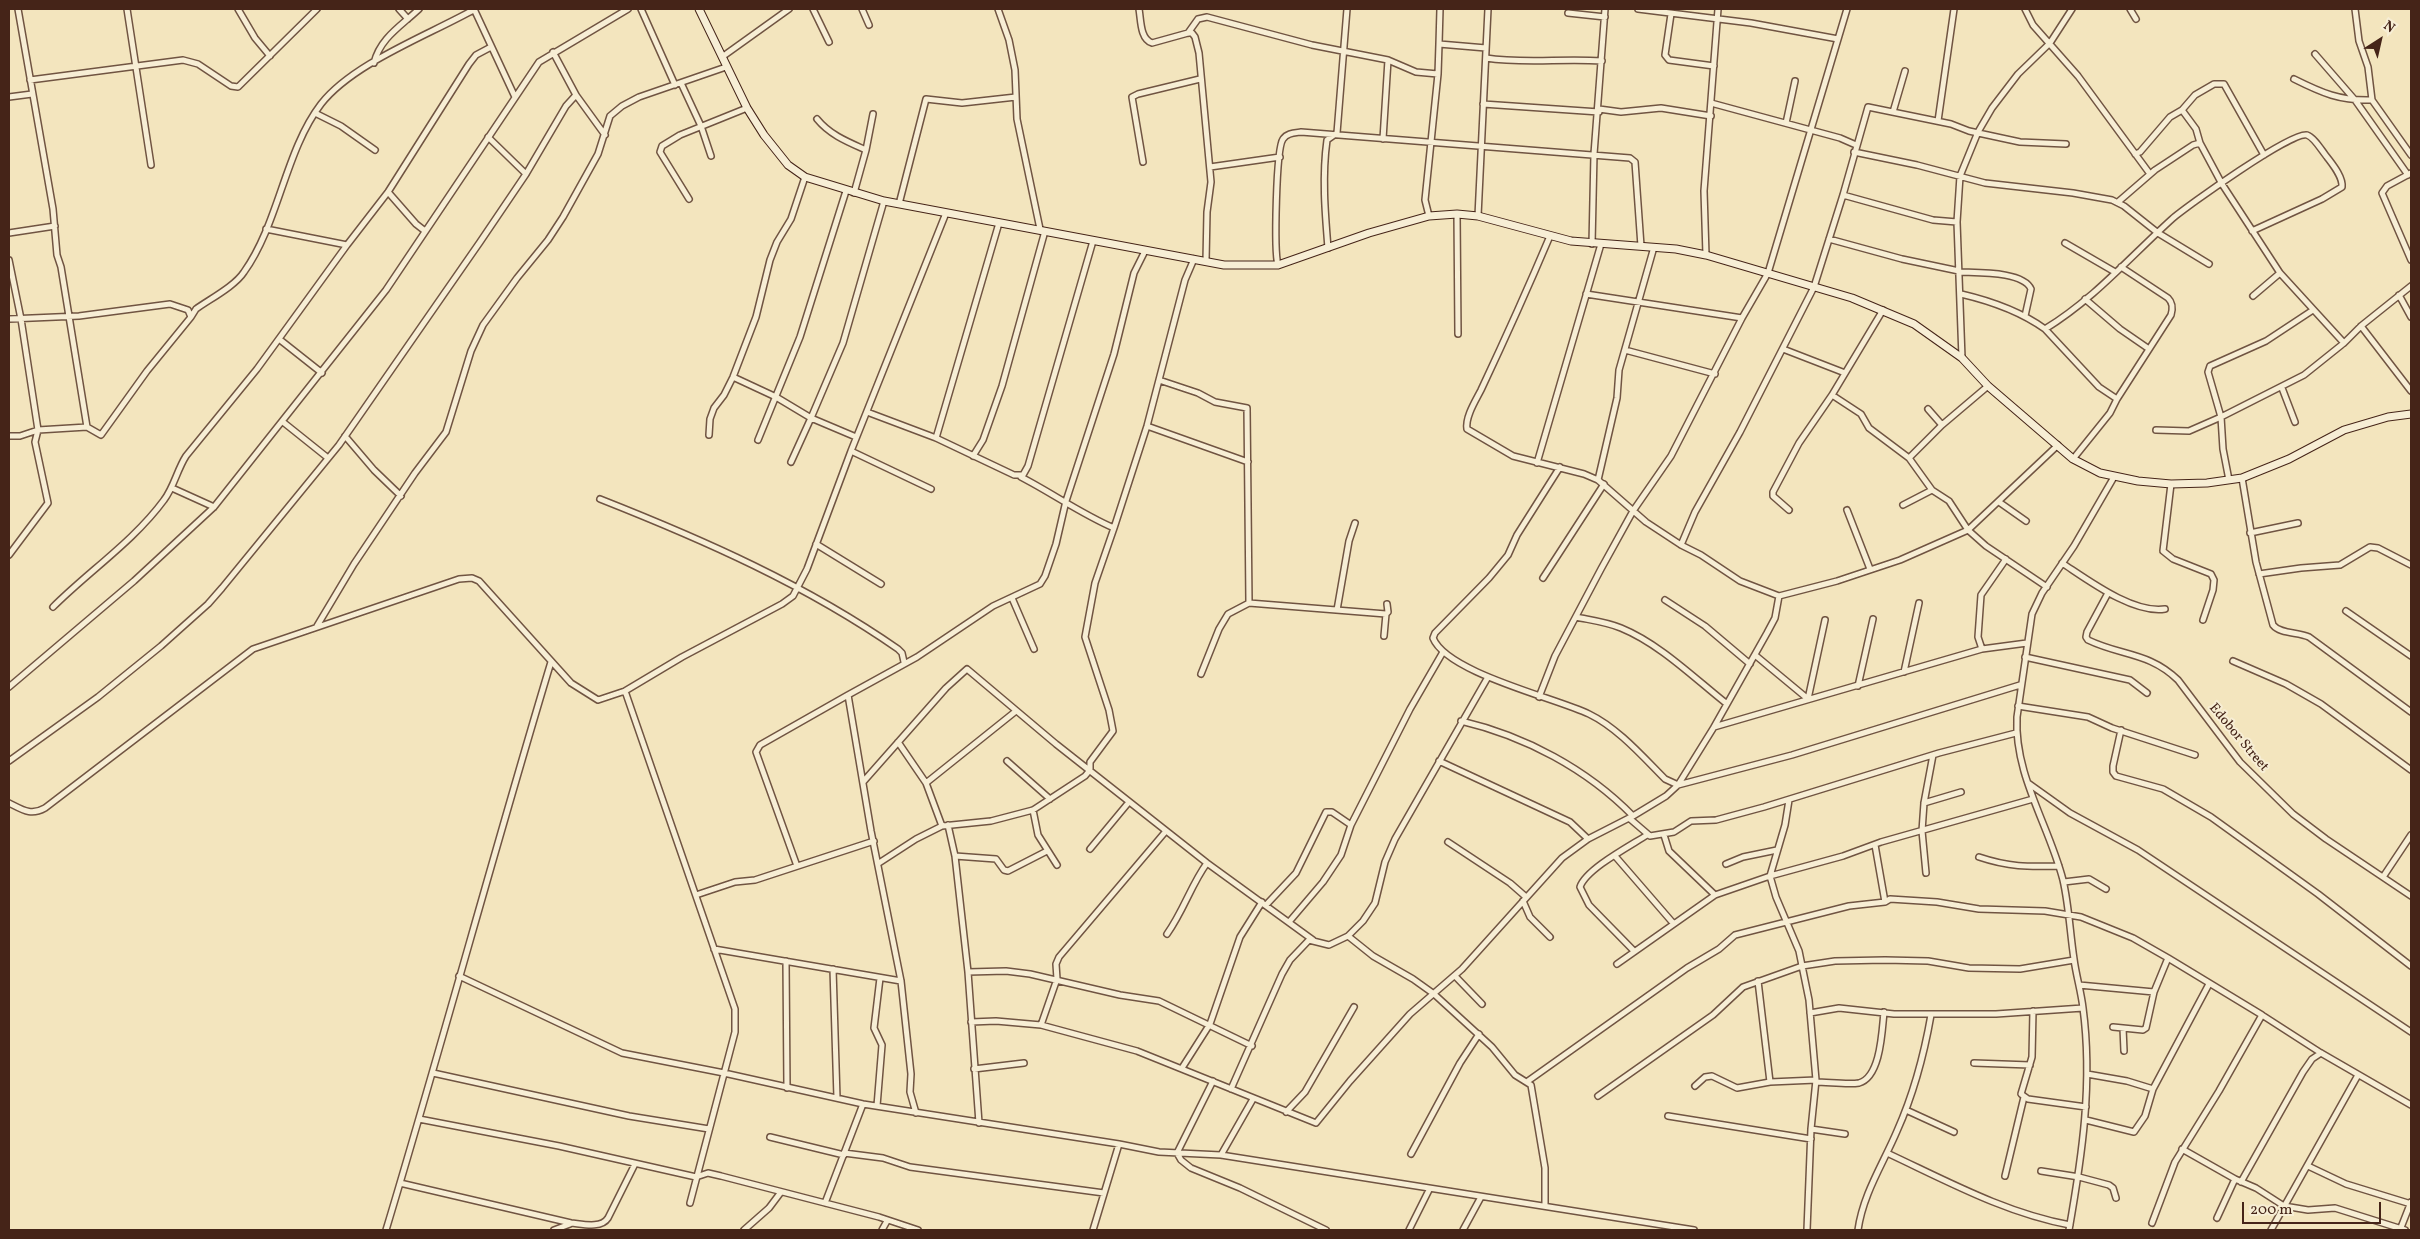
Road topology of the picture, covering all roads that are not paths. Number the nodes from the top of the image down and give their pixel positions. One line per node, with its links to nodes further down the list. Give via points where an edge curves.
1 (18, 9): 58 (street)
2 (127, 9): 51 (street)
3 (238, 9): 45 (street)
4 (318, 9): 45 (street)
5 (399, 9): 32 (street)
6 (419, 9): 32 (street)
7 (475, 9): 40 (street); 50 (street)
8 (628, 9): 43 (street)
9 (642, 9): 60 (street)
10 (699, 9): 46 (street)
11 (789, 9): 46 (street)
12 (813, 9): 37 (street)
13 (862, 9): 34 (street)
14 (998, 9): 65 (street, via 1014,62)
15 (1139, 9): 35 (street, via 1144,37 1148,42)
16 (1347, 9): 42 (street)
17 (1440, 9): 39 (street)
18 (1488, 9): 41 (street)
19 (1605, 9): 30 (street)
20 (1638, 9): 29 (street)
21 (1718, 9): 31 (street)
22 (1847, 9): 36 (street)
23 (1954, 9): 78 (street)
24 (2025, 9): 38 (street, via 2033,25)
25 (2072, 9): 38 (street)
26 (2130, 9): 33 (street)
27 (2356, 9): 67 (street, via 2359,41 2368,67)
28 (1568, 13): 30 (street)
29 (1671, 14): 31 (street); 52 (street, via 1667,58)
30 (1605, 17): 49 (street)
31 (1717, 18): 36 (street); 52 (street)
32 (408, 19): 50 (street, via 379,46)
33 (2136, 19)
34 (869, 26)
35 (1188, 33): 42 (street, via 1198,19 1207,17 1312,45); 56 (street, via 1195,37)
36 (1838, 39): 81 (street)
37 (829, 42)
38 (2050, 43): 82 (street, via 2005,90); 96 (street)
39 (1439, 44): 41 (street); 55 (street)
40 (491, 47): 64 (street); 110 (street, via 476,54)
41 (1486, 48): 47 (street)
42 (1344, 50): 48 (street); 83 (street)
43 (553, 52): 62 (street); 64 (street, via 539,62)
44 (2314, 54): 66 (street)
45 (270, 56): 51 (street, via 235,87 191,60)
46 (722, 57): 53 (street)
47 (1486, 58): 49 (street); 69 (street)
48 (1388, 60): 55 (street, via 1416,72); 86 (street)
49 (1602, 61): 71 (street)
50 (374, 64): 74 (street, via 333,92)
51 (135, 66): 58 (street); 102 (street)
52 (1714, 66): 68 (street)
53 (726, 67): 60 (street); 70 (street)
54 (1906, 71): 73 (street)
55 (1438, 74): 87 (street)
56 (1200, 79): 101 (street, via 1132,97); 103 (street)
57 (2294, 79): 66 (street, via 2326,95)
58 (30, 80): 61 (street)
59 (1795, 81): 79 (street)
60 (678, 84): 80 (street); 84 (street, via 622,106 610,116)
61 (32, 94): 63 (street); 123 (street)
62 (576, 95): 84 (street); 104 (street, via 566,106)
63 (9, 97)
64 (514, 97): 85 (street)
65 (1016, 97): 116 (street, via 962,103 924,100); 125 (street, via 1017,119)
66 (2355, 100): 67 (street); 106 (street)
67 (2372, 100): 98 (street)
68 (1711, 103): 76 (street); 79 (street)
69 (1482, 104): 71 (street); 91 (street)
70 (747, 108): 80 (street); 108 (street, via 779,156)
71 (1599, 110): 76 (street, via 1621,112 1661,108); 95 (street)
72 (2182, 110): 88 (street, via 2196,130); 96 (street, via 2170,117); 97 (street, via 2195,95 2214,84 2224,84)
73 (1893, 112): 78 (street); 90 (street, via 1868,107)
74 (315, 113): 92 (street); 124 (street)
75 (873, 114): 93 (street)
76 (1711, 116): 141 (street, via 1704,191)
77 (817, 119): 93 (street, via 839,138)
78 (1938, 121): 82 (street)
79 (1786, 123): 81 (street)
80 (701, 126): 99 (street); 113 (street, via 660,149)
81 (1811, 130): 90 (street); 152 (street)
82 (1978, 132): 89 (street, via 2020,142); 107 (street)
83 (1338, 134): 86 (street); 100 (street, via 1291,133 1282,140); 139 (street, via 1327,140 1325,154 1324,202)
84 (605, 135): 228 (street, via 564,217 483,325 471,351 446,432)
85 (488, 137): 104 (street); 126 (street)
86 (1383, 139): 87 (street)
87 (1432, 143): 91 (street); 119 (street, via 1425,200)
88 (2200, 143): 105 (street); 109 (street)
89 (2066, 144)
90 (1856, 145): 94 (street)
91 (1482, 147): 95 (street); 120 (street)
92 (375, 150)
93 (866, 150): 111 (street)
94 (1854, 152): 107 (street); 112 (street)
95 (1594, 154): 134 (street); 137 (street, via 1630,158 1635,162)
96 (2135, 154): 105 (street)
97 (2264, 155): 109 (street); 127 (street, via 2302,134 2308,135 2332,163 2343,185 2340,190)
98 (2411, 155)
99 (710, 156)
100 (1280, 157): 103 (street); 147 (street)
101 (1143, 162)
102 (151, 164)
103 (1210, 166): 145 (street)
104 (526, 174): 204 (street)
105 (2150, 174): 115 (street)
106 (2409, 174): 142 (street, via 2387,186 2382,193)
107 (1960, 176): 115 (street, via 1985,183 2073,193); 121 (street)
108 (805, 177): 111 (street); 182 (street, via 791,219 770,260 756,317)
109 (2222, 184): 127 (street); 129 (street, via 2194,202)
110 (388, 192): 126 (street); 136 (street)
111 (850, 192): 114 (street); 188 (street)
112 (1843, 195): 121 (street, via 1933,220); 131 (street)
113 (689, 199)
114 (884, 201): 116 (street); 193 (street, via 843,343)
115 (2118, 202): 129 (street)
116 (899, 204): 117 (street)
117 (946, 213): 122 (street); 191 (street)
118 (1457, 214): 119 (street); 120 (street); 172 (street)
119 (1429, 216): 139 (street)
120 (1478, 216): 130 (street)
121 (1957, 222): 149 (street)
122 (999, 223): 125 (street); 206 (street)
123 (55, 226): 128 (street); 165 (street)
124 (266, 228): 136 (street); 166 (street, via 244,273 196,309)
125 (1042, 230): 132 (street); 210 (street, via 1002,386 983,440)
126 (426, 231): 179 (street, via 391,284)
127 (2252, 231): 151 (street)
128 (9, 233)
129 (2158, 233): 146 (street); 148 (street)
130 (1550, 236): 134 (street); 216 (street, via 1466,425 1467,429 1513,456)
131 (1830, 239): 149 (street); 154 (street)
132 (1093, 241): 140 (street); 218 (street, via 1028,466)
133 (2065, 243): 150 (street)
134 (1592, 244): 135 (street)
135 (1601, 244): 137 (street); 155 (street)
136 (347, 245): 173 (street)
137 (1641, 246): 138 (street)
138 (1654, 247): 141 (street); 160 (street)
139 (1328, 248): 147 (street)
140 (1145, 251): 143 (street); 230 (street, via 1134,272 1114,354)
141 (1706, 255): 152 (street)
142 (2410, 256)
143 (1194, 259): 145 (street); 183 (street, via 1185,280)
144 (9, 260): 169 (street)
145 (1206, 262): 147 (street)
146 (2209, 264)
147 (1278, 265)
148 (2121, 267): 150 (street); 176 (street, via 2168,298 2172,305 2171,315)
149 (1959, 271): 156 (street); 163 (street, via 2025,280 2031,289)
150 (2115, 272): 159 (street)
151 (2280, 273): 158 (street); 162 (street)
152 (1768, 274): 154 (street); 167 (street)
153 (2411, 286): 157 (street)
154 (1814, 287): 161 (street); 175 (street)
155 (1586, 294): 160 (street); 216 (street)
156 (1961, 294): 163 (street); 178 (street)
157 (2399, 295): 164 (street); 170 (street)
158 (2253, 296)
159 (2085, 299): 171 (street); 176 (street)
160 (1638, 302): 167 (street); 177 (street)
161 (1883, 310): 178 (street, via 1914,324); 180 (street)
162 (2313, 310): 174 (street); 194 (street, via 2266,341 2210,366 2208,372)
163 (2025, 316): 171 (street)
164 (2411, 316)
165 (69, 317): 166 (street, via 170,304 188,310); 169 (street); 199 (street)
166 (191, 317): 199 (street, via 147,371 104,432 96,434)
167 (1742, 318): 181 (street)
168 (9, 319): 169 (street)
169 (21, 319): 200 (street)
170 (2361, 326): 174 (street); 186 (street)
171 (2045, 329): 189 (street, via 2099,387)
172 (1458, 334)
173 (279, 339): 179 (street); 225 (street, via 258,370 186,456 178,468)
174 (2344, 343): 185 (street)
175 (1783, 349): 180 (street); 244 (street, via 1695,512)
176 (2149, 349): 189 (street)
177 (1625, 350): 181 (street); 221 (street)
178 (1962, 358): 184 (street)
179 (322, 373): 195 (street)
180 (1845, 373): 187 (street)
181 (1715, 374): 236 (street, via 1671,456)
182 (733, 377): 188 (street); 202 (street, via 714,408)
183 (1159, 380): 198 (street); 215 (street, via 1215,402 1247,408)
184 (1988, 386): 197 (street); 208 (street)
185 (2282, 388): 194 (street); 196 (street)
186 (2411, 391)
187 (1832, 394): 212 (street, via 1861,414 1869,428); 234 (street, via 1773,492 1772,496)
188 (776, 397): 193 (street); 207 (street)
189 (2117, 399): 213 (street, via 2110,413)
190 (1928, 409): 197 (street)
191 (867, 412): 205 (street); 206 (street)
192 (2411, 414): 220 (street, via 2344,430 2289,460)
193 (811, 418): 205 (street); 214 (street)
194 (2222, 418): 201 (street, via 2189,431); 222 (street)
195 (283, 422): 211 (street); 233 (street)
196 (2295, 422)
197 (1942, 424): 212 (street)
198 (1147, 426): 215 (street); 240 (street)
199 (87, 427): 200 (street)
200 (38, 430): 203 (street); 245 (street, via 35,442 48,504)
201 (2156, 430)
202 (709, 435)
203 (9, 436)
204 (346, 436): 211 (street); 228 (street)
205 (856, 437): 209 (street)
206 (936, 438): 210 (street)
207 (758, 440)
208 (2058, 446): 213 (street); 231 (street)
209 (850, 451): 226 (street); 243 (street)
210 (973, 456): 218 (street)
211 (328, 458): 306 (street, via 208,604 98,697)
212 (1909, 458): 227 (street)
213 (2073, 458): 219 (street)
214 (791, 462)
215 (1248, 462): 259 (street)
216 (1537, 463): 217 (street)
217 (1560, 467): 221 (street); 276 (street, via 1508,555 1435,632 1432,638)
218 (1021, 477): 230 (street)
219 (2114, 477): 224 (street); 247 (street)
220 (2242, 478): 222 (street); 242 (street)
221 (1598, 480): 223 (street)
222 (2229, 480): 224 (street)
223 (1604, 484): 236 (street); 251 (street)
224 (2171, 484): 270 (street, via 2163,551 2173,559 2211,574 2213,590)
225 (172, 488): 233 (street); 262 (street, via 156,510)
226 (931, 489)
227 (1932, 490): 232 (street); 241 (street, via 1949,501)
228 (401, 496): 271 (street, via 354,564)
229 (600, 499): 254 (street, via 682,532)
230 (1066, 501): 240 (street); 257 (street, via 1045,576 1040,584)
231 (1999, 502): 237 (street); 241 (street)
232 (1903, 505)
233 (214, 507): 289 (street, via 134,581)
234 (1789, 510)
235 (1847, 510): 249 (street)
236 (1633, 511): 244 (street); 267 (street)
237 (2026, 521)
238 (1355, 523): 264 (street)
239 (2298, 523): 242 (street)
240 (1114, 528): 309 (street, via 1095,582 1084,637 1113,731 1090,762)
241 (1968, 530): 246 (street); 249 (street, via 1900,560)
242 (2250, 533): 250 (street)
243 (816, 544): 252 (street); 254 (street)
244 (1681, 545): 256 (street, via 1740,581)
245 (9, 555)
246 (2006, 559): 253 (street); 275 (street, via 1981,595 1978,637)
247 (2062, 563): 253 (street); 255 (street)
248 (2411, 565): 250 (street, via 2370,547 2340,565)
249 (1870, 569): 256 (street)
250 (2259, 574): 298 (street, via 2275,628 2309,637)
251 (1543, 578)
252 (881, 584)
253 (2047, 587): 273 (street, via 2032,614)
254 (798, 588): 282 (street, via 898,650); 290 (street, via 782,604)
255 (2108, 593): 263 (street, via 2149,609); 349 (street, Edobor Street, via 2087,632 2088,640 2142,656 2170,672 2240,762 2274,796 2326,839)
256 (1779, 596): 277 (street, via 1775,618)
257 (1012, 598): 274 (street); 282 (street, via 993,606 917,657)
258 (1665, 600): 283 (street, via 1705,626)
259 (1249, 603): 264 (street); 285 (street, via 1228,614)
260 (1387, 604): 266 (street)
261 (1919, 604): 284 (street)
262 (53, 607)
263 (2165, 609)
264 (1337, 610): 266 (street)
265 (2346, 610): 278 (street)
266 (1386, 614): 272 (street)
267 (1576, 617): 293 (street, via 1555,656); 295 (street, via 1619,627 1635,635 1674,661)
268 (1873, 619): 288 (street)
269 (1825, 620): 294 (street)
270 (2203, 620)
271 (317, 627): 281 (street, via 458,579 472,578 487,588); 320 (street, via 240,656 45,808 30,813)
272 (1384, 636)
273 (2027, 643): 275 (street); 279 (street)
274 (1034, 649)
275 (1982, 649): 284 (street)
276 (1443, 652): 286 (street); 325 (street)
277 (1755, 655): 283 (street); 294 (street)
278 (2411, 656)
279 (2025, 657): 287 (street); 291 (street, via 2130,680)
280 (2233, 661): 310 (street, via 2286,684 2321,704)
281 (551, 662): 290 (street, via 571,683 592,698 603,699); 376 (street)
282 (904, 662): 292 (street)
283 (1750, 664): 295 (street)
284 (1904, 672): 288 (street)
285 (1201, 674)
286 (1488, 677): 293 (street); 299 (street)
287 (2020, 685): 296 (street); 314 (street, via 1792,755)
288 (1858, 686): 294 (street)
289 (9, 687)
290 (625, 691): 353 (street)
291 (2147, 693)
292 (848, 695): 311 (street); 345 (street, via 760,746 756,752)
293 (1539, 697): 314 (street, via 1600,721 1665,779)
294 (1808, 699): 300 (street)
295 (1727, 704): 300 (street)
296 (2018, 706): 301 (street, via 2088,717); 302 (street)
297 (1016, 711): 303 (street, via 966,669); 309 (street); 312 (street)
298 (2411, 712)
299 (1461, 722): 308 (street); 323 (street, via 1505,733 1562,762 1603,788)
300 (1714, 727): 314 (street)
301 (2121, 730): 304 (street); 373 (street, via 2113,766 2116,776 2163,789 2211,818 2318,894)
302 (2016, 733): 305 (street); 313 (street)
303 (898, 742): 311 (street); 312 (street)
304 (2195, 754)
305 (1933, 755): 318 (street); 321 (street)
306 (9, 761)
307 (1008, 761): 317 (street)
308 (1439, 761): 331 (street, via 1570,822); 363 (street, via 1395,839 1385,862 1372,911)
309 (1090, 770): 317 (street); 319 (street)
310 (2411, 770)
311 (863, 782): 332 (street)
312 (926, 783): 324 (street)
313 (2028, 783): 316 (street); 399 (street, via 2070,813 2138,850)
314 (1678, 785): 323 (street)
315 (1961, 792): 321 (street)
316 (2033, 799): 326 (street); 346 (street)
317 (1050, 800): 322 (street)
318 (1789, 800): 328 (street, via 1716,820 1691,822); 336 (street)
319 (1129, 802): 327 (street); 335 (street)
320 (9, 803)
321 (1924, 803): 326 (street)
322 (1032, 810): 324 (street, via 991,821); 337 (street, via 1038,835)
323 (1631, 817): 329 (street); 331 (street)
324 (945, 825): 338 (street); 341 (street)
325 (1351, 825): 357 (street, via 1332,812 1326,812 1296,873); 359 (street, via 1341,855 1323,882)
326 (1922, 830): 334 (street); 347 (street)
327 (1166, 831): 342 (street); 379 (street, via 1059,957)
328 (1664, 834): 329 (street); 352 (street, via 1669,852)
329 (1647, 835): 339 (street)
330 (2411, 835): 349 (street)
331 (1588, 838): 355 (street, via 1562,858)
332 (874, 841): 341 (street); 345 (street)
333 (1448, 842): 355 (street, via 1510,883)
334 (1876, 845): 348 (street); 356 (street)
335 (1090, 849)
336 (1777, 850): 343 (street); 348 (street)
337 (1047, 851): 338 (street, via 1008,871 996,859); 344 (street)
338 (955, 856): 375 (street)
339 (1615, 856): 361 (street); 367 (street, via 1594,870 1580,887 1589,905)
340 (1979, 856): 346 (street, via 2021,867)
341 (879, 863): 381 (street)
342 (1207, 863): 357 (street); 362 (street, via 1196,878 1180,917)
343 (1726, 864)
344 (1057, 865)
345 (796, 866): 353 (street)
346 (2059, 866): 350 (street)
347 (1926, 873)
348 (1770, 876): 352 (street); 360 (street)
349 (2383, 877): 354 (street, Edobor Street)
350 (2064, 882): 351 (street, via 2088,879); 358 (street)
351 (2106, 889)
352 (1714, 894): 361 (street)
353 (696, 895): 366 (street)
354 (2411, 896)
355 (1524, 899): 364 (street, via 1530,917); 377 (street)
356 (1886, 902): 358 (street, via 1890,899 1937,902 1979,909); 360 (street, via 1849,906)
357 (1264, 904): 359 (street); 395 (street, via 1240,936)
358 (2069, 914): 368 (street, via 2133,938); 369 (street)
359 (1288, 922): 365 (street)
360 (1786, 922): 372 (street); 414 (street, via 1735,936)
361 (1673, 923): 367 (street)
362 (1167, 934)
363 (1348, 936): 365 (street, via 1329,945); 385 (street, via 1373,956)
364 (1550, 937)
365 (1313, 940): 401 (street, via 1301,948 1282,974)
366 (714, 948): 370 (street); 410 (street, via 735,1009 736,1021)
367 (1634, 951): 371 (street)
368 (2168, 958): 382 (street); 384 (street)
369 (2074, 960): 372 (street, via 2020,969 1885,960 1835,961); 383 (street)
370 (786, 961): 374 (street); 418 (street)
371 (1617, 964)
372 (1802, 966): 380 (street); 391 (street)
373 (2411, 966)
374 (833, 969): 378 (street); 423 (street)
375 (968, 972): 379 (street, via 1006,971); 394 (street)
376 (459, 976): 409 (street); 410 (street, via 622,1053)
377 (1455, 976): 385 (street); 386 (street)
378 (880, 978): 381 (street); 427 (street, via 874,1028 882,1045)
379 (1057, 979): 395 (street, via 1159,1001); 396 (street)
380 (1758, 981): 416 (street); 421 (street, via 1743,987 1713,1015)
381 (901, 982): 431 (street, via 910,1092)
382 (2209, 984): 393 (street); 420 (street)
383 (2079, 985): 384 (street); 388 (street)
384 (2154, 992): 398 (street, via 2146,1028)
385 (1434, 994): 400 (street); 430 (street, via 1410,1014 1319,1121 1313,1123)
386 (1482, 1004)
387 (1354, 1007): 430 (street, via 1305,1092)
388 (2083, 1008): 389 (street); 411 (street)
389 (2033, 1011): 392 (street); 406 (street)
390 (1884, 1012): 391 (street, via 1839,1008); 392 (street); 415 (street, via 1878,1056 1864,1080 1855,1083)
391 (1810, 1013): 415 (street)
392 (1931, 1015): 429 (street, via 1918,1078)
393 (2262, 1015): 403 (street); 443 (street)
394 (971, 1022): 396 (street); 408 (street)
395 (1210, 1024): 401 (street); 407 (street)
396 (1041, 1025): 407 (street, via 1137,1050)
397 (2113, 1027): 398 (street)
398 (2124, 1028): 402 (street)
399 (2411, 1032)
400 (1479, 1034): 414 (street, via 1516,1075); 447 (street)
401 (1252, 1046): 419 (street)
402 (2124, 1052)
403 (2321, 1053): 412 (street); 456 (street, via 2303,1072)
404 (1024, 1063): 408 (street)
405 (1974, 1063): 406 (street)
406 (2030, 1065): 422 (street, via 2022,1091)
407 (1182, 1068): 413 (street)
408 (974, 1069): 435 (street)
409 (433, 1073): 433 (street); 436 (street, via 629,1116)
410 (724, 1073): 418 (street); 436 (street)
411 (2087, 1074): 420 (street); 428 (street)
412 (2358, 1075): 426 (street); 450 (street)
413 (1213, 1081): 419 (street); 444 (street)
414 (1528, 1081): 466 (street, via 1545,1168)
415 (1816, 1081): 416 (street); 437 (street)
416 (1770, 1082): 417 (street, via 1737,1088 1712,1076 1705,1077)
417 (1695, 1086)
418 (787, 1088): 423 (street)
419 (1231, 1089): 424 (street)
420 (2153, 1089): 434 (street, via 2145,1116 2134,1132)
421 (1598, 1096)
422 (2024, 1097): 428 (street); 452 (street)
423 (838, 1098): 425 (street)
424 (1253, 1099): 430 (street); 448 (street)
425 (863, 1104): 427 (street); 446 (street)
426 (2411, 1105)
427 (877, 1106): 431 (street)
428 (2086, 1107): 434 (street)
429 (1906, 1110): 438 (street); 445 (street)
430 (1286, 1112)
431 (916, 1113): 435 (street)
432 (1668, 1116): 441 (street)
433 (419, 1119): 449 (street); 457 (street)
434 (2086, 1120): 454 (street)
435 (979, 1123): 442 (street)
436 (709, 1129): 453 (street)
437 (1811, 1129): 439 (street); 441 (street)
438 (1954, 1132)
439 (1845, 1134)
440 (770, 1137): 446 (street)
441 (1811, 1139): 483 (street)
442 (1119, 1144): 444 (street); 460 (street)
443 (2182, 1148): 455 (street); 471 (street)
444 (1177, 1153): 448 (street); 479 (street, via 1191,1168)
445 (1887, 1153): 472 (street, via 1984,1199); 484 (street, via 1863,1203)
446 (844, 1154): 460 (street, via 883,1158 910,1167); 464 (street)
447 (1411, 1154)
448 (1221, 1156): 458 (street)
449 (635, 1164): 453 (street); 470 (street, via 606,1222 599,1225)
450 (2308, 1166): 465 (street, via 2346,1184); 467 (street)
451 (2041, 1171): 454 (street)
452 (2005, 1176)
453 (696, 1177): 459 (street, via 708,1173); 463 (street)
454 (2080, 1177): 462 (street, via 2109,1185); 472 (street)
455 (2235, 1179): 456 (street); 468 (street)
456 (2241, 1182): 467 (street)
457 (400, 1183): 470 (street); 473 (street)
458 (1429, 1190): 461 (street); 480 (street)
459 (781, 1192): 464 (street); 475 (street, via 769,1208)
460 (1104, 1193): 478 (street)
461 (1481, 1197): 466 (street); 481 (street)
462 (2116, 1198)
463 (690, 1203)
464 (825, 1203): 469 (street)
465 (2411, 1203): 486 (street)
466 (1544, 1206): 482 (street)
467 (2284, 1206): 485 (street); 486 (street, via 2308,1210 2335,1208)
468 (2217, 1218)
469 (887, 1222): 476 (street); 477 (street)
470 (571, 1223): 474 (street)
471 (2152, 1223)
472 (2070, 1228)
473 (386, 1230)
474 (554, 1230)
475 (744, 1230)
476 (882, 1230)
477 (918, 1230)
478 (1093, 1230)
479 (1326, 1230)
480 (1409, 1230)
481 (1463, 1230)
482 (1694, 1230)
483 (1807, 1230)
484 (1858, 1230)
485 (2271, 1230)
486 (2402, 1230)

